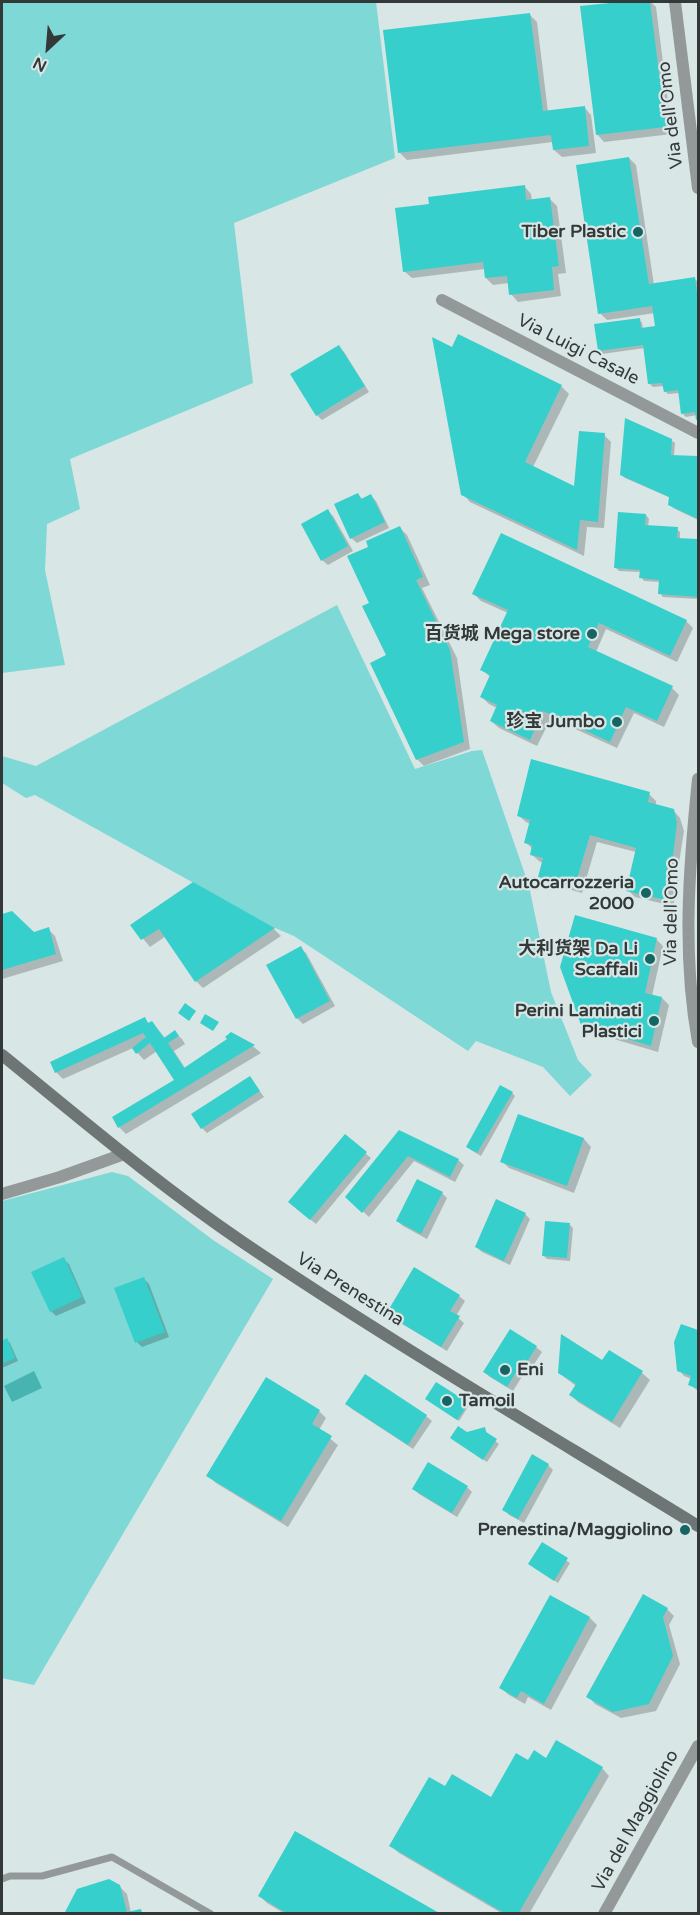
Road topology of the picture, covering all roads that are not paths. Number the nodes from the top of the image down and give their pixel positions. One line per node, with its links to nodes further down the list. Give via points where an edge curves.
1 (675, 2): 2 (street, Via dell'Omo)
2 (699, 188)
3 (442, 300): 4 (street, Via Luigi Casale)
4 (699, 433)
5 (698, 782): 6 (street, Via dell'Omo, via 688,947)
6 (699, 1042)
7 (2, 1055): 8 (main road, Via Prenestina)
8 (124, 1154): 9 (street); 10 (main road, Via Prenestina, via 285,1270)
9 (3, 1192)
10 (699, 1526)
11 (699, 1746): 14 (street, Via del Maggiolino)
12 (2, 1879): 13 (lane, via 42,1876 111,1857)
13 (211, 1914)
14 (604, 1914)

